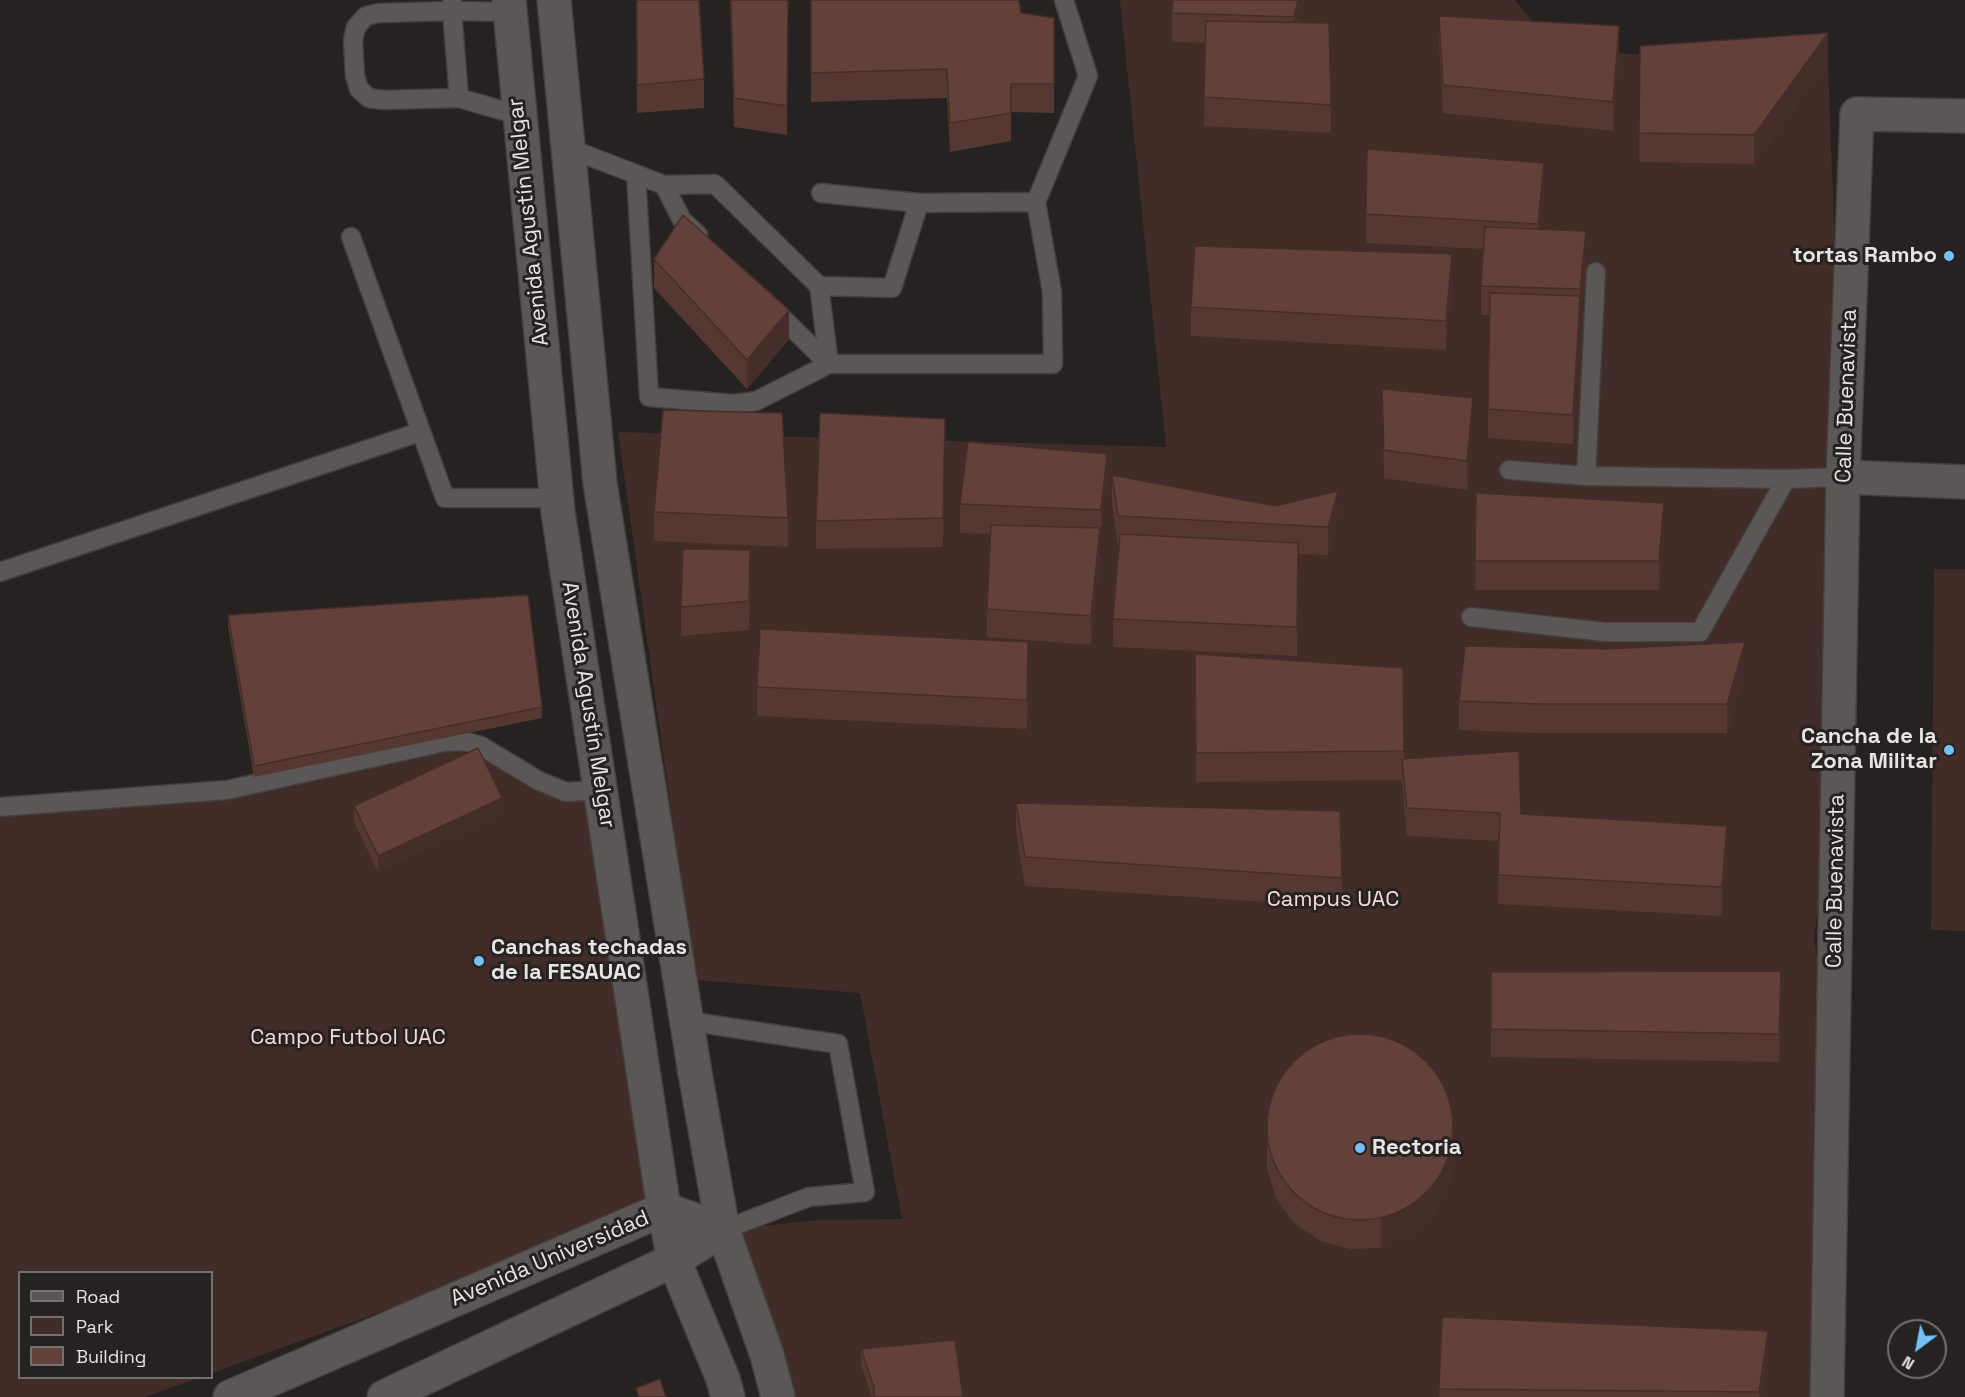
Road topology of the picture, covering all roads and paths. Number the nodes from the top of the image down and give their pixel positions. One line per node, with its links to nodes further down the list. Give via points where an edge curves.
1 (554, 0): 8 (main road, Avenida Agustín Melgar)
2 (1064, 0): 12 (lane, via 1088,76)
3 (452, 5): 4 (lane); 5 (lane); 5 (lane, via 366,16 356,27 353,40 355,76 369,98)
4 (509, 6): 6 (main road, Avenida Agustín Melgar)
5 (459, 98): 6 (lane)
6 (518, 115): 26 (main road, Avenida Agustín Melgar)
7 (1965, 116): 23 (main road, Calle Buenavista, via 1857,114)
8 (568, 148): 9 (lane); 31 (main road, Avenida Agustín Melgar, via 600,483)
9 (636, 174): 10 (lane); 19 (lane, via 649,397 734,404 756,401)
10 (664, 185): 15 (lane, via 682,220); 17 (lane, via 715,184)
11 (821, 193): 13 (lane)
12 (1036, 202): 13 (lane); 19 (lane, via 1052,292 1053,364)
13 (919, 203): 17 (lane, via 891,288)
14 (351, 237): 20 (lane)
15 (707, 244)
16 (1596, 272): 22 (lane)
17 (819, 286): 19 (lane)
18 (764, 300): 19 (lane)
19 (829, 364)
20 (420, 432): 26 (lane, via 445,498); 27 (lane)
21 (1509, 470): 22 (lane)
22 (1586, 476): 24 (lane)
23 (1843, 477): 24 (lane); 25 (main road); 39 (main road, Calle Buenavista)
24 (1786, 479): 28 (lane, via 1700,633 1605,632)
25 (1965, 482)
26 (557, 498): 29 (main road, Avenida Agustín Melgar)
27 (0, 572)
28 (1471, 617)
29 (601, 790): 30 (lane, via 566,792 539,781 481,746 464,741 444,742 227,790); 32 (main road, Avenida Agustín Melgar)
30 (0, 807)
31 (687, 1021): 33 (main road, Avenida Agustín Melgar); 33 (lane, via 838,1044 865,1192 809,1197)
32 (664, 1209): 33 (main road, Avenida Universidad); 34 (main road, Avenida Agustín Melgar); 35 (main road, Avenida Universidad)
33 (723, 1230): 34 (main road); 38 (main road, Avenida Agustín Melgar, via 767,1354)
34 (674, 1260): 36 (main road); 37 (main road, Avenida Agustín Melgar)
35 (230, 1397)
36 (384, 1397)
37 (728, 1397)
38 (778, 1397)
39 (1827, 1397)

